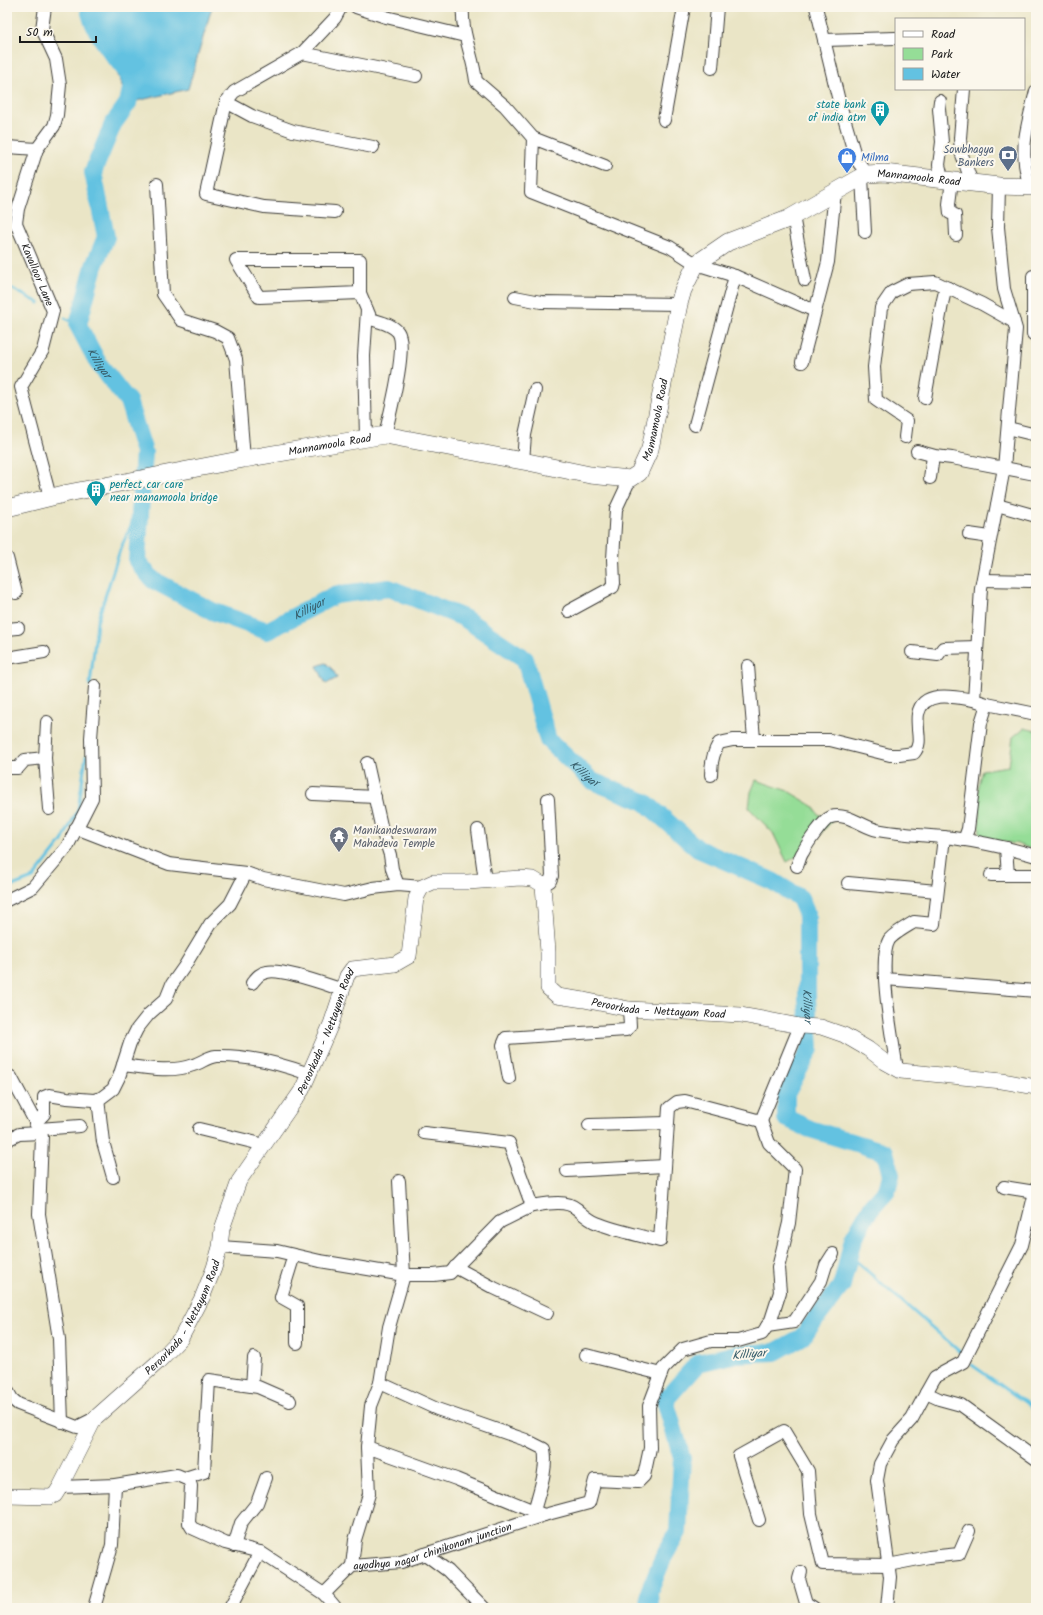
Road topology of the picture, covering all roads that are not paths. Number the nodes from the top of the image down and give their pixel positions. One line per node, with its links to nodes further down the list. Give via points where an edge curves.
1 (45, 7): 22 (street, Kavalloor Lane, via 42,29 56,60 60,85 54,126)
2 (341, 7): 11 (street, via 335,18)
3 (356, 7): 8 (street)
4 (463, 7): 8 (street)
5 (684, 7): 18 (street)
6 (717, 7): 12 (street)
7 (816, 7): 10 (street)
8 (465, 36): 19 (street, via 476,81 505,106)
9 (895, 38): 10 (street)
10 (824, 40): 24 (street, via 856,159)
11 (302, 53): 13 (street); 17 (street, via 234,92)
12 (712, 68)
13 (416, 76)
14 (964, 90): 26 (street, via 961,152)
15 (1036, 91): 29 (street, via 1023,142 1025,173)
16 (940, 101): 25 (street, via 942,142 939,165 942,177)
17 (226, 102): 21 (street, via 252,116 293,131); 31 (street, via 206,194 264,207)
18 (664, 120)
19 (533, 138): 23 (street); 35 (street, via 532,192 670,247)
20 (7, 147): 22 (street)
21 (373, 147)
22 (37, 149): 64 (street, Kavalloor Lane, via 16,223 53,311 43,350 22,387)
23 (605, 166)
24 (864, 175): 25 (main road, Mannamoola Road, via 884,173); 30 (main road, Mannamoola Road); 33 (street)
25 (950, 180): 26 (main road, Mannamoola Road); 34 (street, via 949,204 950,213 955,215)
26 (972, 183): 28 (main road, Mannamoola Road)
27 (157, 184): 58 (street, via 163,294 181,320 215,330 228,338 236,359)
28 (998, 186): 29 (main road, Mannamoola Road); 45 (street, via 998,228 1004,289)
29 (1033, 187)
30 (836, 191): 32 (main road, Mannamoola Road); 44 (street, via 828,262)
31 (335, 212)
32 (793, 216): 35 (main road, Mannamoola Road, via 728,242); 38 (street)
33 (865, 232)
34 (956, 235)
35 (696, 264): 36 (street); 42 (main road, Mannamoola Road)
36 (735, 276): 44 (street); 50 (street)
37 (1036, 276): 46 (street, via 1033,276)
38 (805, 280)
39 (948, 288): 45 (street, via 982,304); 49 (street, via 942,304); 54 (street, via 935,282 908,284 892,292 880,308 874,367 876,400 907,421)
40 (360, 293): 40 (street, via 360,260 236,260 259,297); 43 (street)
41 (515, 297): 42 (street, via 541,302)
42 (679, 304): 63 (main road, Mannamoola Road, via 650,449 639,473)
43 (367, 310): 52 (street, via 371,319 393,327 400,340 401,351); 55 (street, via 364,356)
44 (815, 311): 47 (street)
45 (1015, 325): 46 (street, via 1018,331); 51 (street)
46 (1034, 334)
47 (802, 362)
48 (534, 390): 59 (street)
49 (925, 398)
50 (695, 425)
51 (1008, 428): 53 (street); 60 (street)
52 (385, 435): 55 (main road, Mannamoola Road); 59 (main road, Mannamoola Road)
53 (1036, 436)
54 (905, 437)
55 (366, 438): 58 (main road, Mannamoola Road)
56 (917, 451): 57 (street)
57 (933, 456): 60 (street); 62 (street)
58 (244, 459): 64 (main road, Mannamoola Road)
59 (522, 461): 63 (main road, Mannamoola Road, via 590,475)
60 (1004, 468): 61 (street); 65 (street)
61 (1035, 474)
62 (930, 478)
63 (630, 479): 74 (street, via 616,509 613,587)
64 (50, 496): 66 (main road, Mannamoola Road)
65 (997, 505): 67 (street); 69 (street)
66 (7, 508)
67 (1036, 516)
68 (969, 534): 69 (street)
69 (990, 537): 71 (street)
70 (7, 558): 73 (street)
71 (983, 580): 72 (street); 75 (street)
72 (1030, 581)
73 (16, 593)
74 (569, 611)
75 (977, 647): 77 (street, via 943,648 938,655); 81 (street)
76 (44, 652): 78 (street)
77 (912, 652)
78 (7, 658)
79 (748, 666): 85 (street)
80 (95, 686): 94 (street, via 91,738 92,798)
81 (974, 700): 82 (street); 85 (street, via 946,696 928,699 918,714 918,747 914,753 899,756 830,740)
82 (986, 704): 83 (street); 97 (street, via 981,723 968,829)
83 (1036, 714)
84 (47, 722): 86 (street)
85 (754, 739): 89 (street, via 719,742 713,752)
86 (45, 758): 88 (street, via 25,760 18,768); 93 (street)
87 (367, 763): 91 (street)
88 (7, 768)
89 (711, 775)
90 (312, 794): 91 (street)
91 (375, 797): 107 (street)
92 (548, 799): 108 (street, via 552,876)
93 (49, 809)
94 (76, 828): 101 (street, via 169,864); 111 (street, via 67,847 33,887)
95 (478, 830): 105 (street)
96 (944, 837): 97 (street); 100 (street, via 904,835 875,830 843,817 831,817 802,853); 110 (street)
97 (964, 840): 98 (street)
98 (1006, 848): 99 (street); 104 (street)
99 (1036, 856)
100 (797, 866)
101 (246, 873): 107 (street, via 263,879 344,895); 118 (street, via 230,904 210,924 172,984 166,999 137,1029)
102 (990, 875): 104 (street)
103 (1036, 875): 104 (street)
104 (1008, 876)
105 (485, 881): 108 (street, via 533,879); 109 (street, via 433,882)
106 (848, 883): 110 (street)
107 (398, 885): 109 (street)
108 (543, 886): 116 (street, Peroorkada - Nettayam Road, via 548,988 556,996)
109 (422, 887): 114 (street, Peroorkada - Nettayam Road, via 416,898 409,956 395,964 352,969)
110 (937, 891): 112 (street, via 934,924 914,922 889,939 884,953)
111 (7, 900)
112 (885, 979): 115 (street); 119 (street)
113 (252, 983): 114 (street, via 259,975 268,971)
114 (343, 990): 120 (street, Peroorkada - Nettayam Road)
115 (1036, 991)
116 (628, 1009): 117 (street, Peroorkada - Nettayam Road, via 741,1014); 122 (street, via 630,1028 626,1030 506,1038 503,1045)
117 (800, 1026): 119 (street, Peroorkada - Nettayam Road, via 821,1027 844,1035); 125 (street)
118 (123, 1065): 120 (street, via 154,1069 177,1068 195,1065 215,1056 253,1060); 124 (street, via 114,1089)
119 (897, 1069): 123 (street, Peroorkada - Nettayam Road)
120 (309, 1074): 133 (street, Peroorkada - Nettayam Road, via 302,1090)
121 (7, 1075): 129 (street, via 11,1077)
122 (509, 1078)
123 (1036, 1087)
124 (98, 1099): 129 (street, via 49,1095 44,1097 44,1114); 136 (street, via 103,1142)
125 (761, 1121): 126 (street, via 685,1101 677,1102 669,1108); 148 (street, via 769,1143 795,1169 789,1223 778,1268 780,1292 771,1320)
126 (667, 1123): 127 (street); 134 (street)
127 (589, 1125)
128 (80, 1126): 129 (street)
129 (38, 1128): 132 (street); 159 (street, via 43,1145 39,1214 59,1339)
130 (199, 1129): 133 (street)
131 (424, 1133): 140 (street, via 509,1143)
132 (7, 1140)
133 (265, 1145): 142 (street, Peroorkada - Nettayam Road, via 239,1181 222,1229)
134 (665, 1166): 135 (street); 140 (street, via 660,1241 595,1223 570,1205 559,1203)
135 (567, 1171)
136 (113, 1177)
137 (399, 1181): 146 (street)
138 (1004, 1187): 139 (street)
139 (1036, 1190): 141 (street)
140 (532, 1206): 145 (street, via 500,1222)
141 (1030, 1233): 156 (street, via 962,1362 935,1377)
142 (220, 1247): 144 (street, via 278,1251); 158 (street, Peroorkada - Nettayam Road, via 204,1292 181,1338)
143 (833, 1254): 148 (street, via 821,1281 794,1322)
144 (294, 1255): 146 (street); 149 (street, via 281,1297 297,1306)
145 (455, 1267): 146 (street, via 450,1273); 147 (street)
146 (404, 1275): 153 (street, via 389,1327)
147 (547, 1313)
148 (766, 1326): 152 (street, via 762,1334 738,1341 711,1341 683,1349)
149 (297, 1343)
150 (586, 1355): 152 (street)
151 (254, 1358): 154 (street)
152 (661, 1374): 167 (street, ayodhya nagar chinikonam junction, via 649,1406 650,1448 644,1476 638,1482 595,1480 589,1502)
153 (380, 1383): 160 (street, via 371,1406); 167 (street, via 437,1409 526,1440 544,1450 546,1457)
154 (252, 1386): 157 (street); 162 (street, via 209,1380 204,1472)
155 (7, 1390): 159 (street, via 18,1404)
156 (926, 1393): 161 (street, via 961,1405); 173 (street, via 912,1419 893,1440 880,1464 877,1480)
157 (290, 1401)
158 (95, 1418): 159 (street, via 81,1426 82,1428); 165 (street, Peroorkada - Nettayam Road)
159 (62, 1422)
160 (367, 1447): 167 (street, via 456,1479); 174 (street, via 369,1494 355,1540)
161 (1036, 1459)
162 (185, 1478): 164 (street, via 177,1475); 170 (street, via 191,1486 189,1523 192,1528)
163 (266, 1478): 170 (street, via 256,1502 241,1523)
164 (115, 1485): 165 (street); 178 (street, via 112,1544)
165 (60, 1487): 166 (street, via 55,1495 50,1497)
166 (7, 1496)
167 (539, 1513): 172 (street, ayodhya nagar chinikonam junction)
168 (759, 1520): 173 (street, via 739,1456 784,1431 808,1471 811,1514 823,1564)
169 (969, 1531): 173 (street, via 959,1554)
170 (234, 1546): 171 (street)
171 (260, 1552): 176 (street); 179 (street)
172 (425, 1554): 174 (street, ayodhya nagar chinikonam junction, via 401,1562); 180 (street, via 448,1571)
173 (888, 1565): 182 (street, via 890,1577)
174 (352, 1566): 176 (street, ayodhya nagar chinikonam junction)
175 (801, 1572): 181 (street, via 799,1579 806,1603)
176 (324, 1594): 177 (street)
177 (333, 1607)
178 (94, 1608)
179 (230, 1608)
180 (484, 1608)
181 (814, 1608)
182 (887, 1608)

